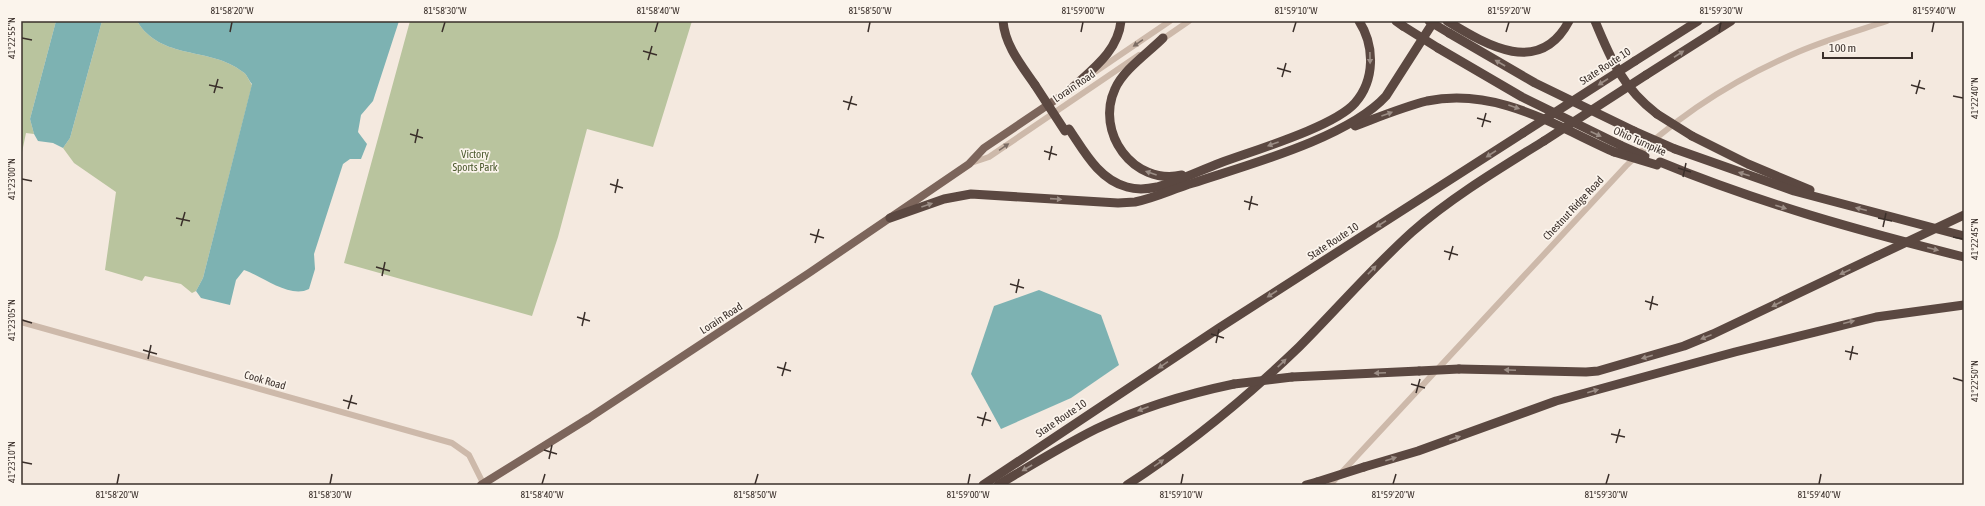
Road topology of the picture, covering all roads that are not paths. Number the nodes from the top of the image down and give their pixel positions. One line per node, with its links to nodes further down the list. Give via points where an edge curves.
1 (1004, 21): 17 (highway, via 1010,47)
2 (1009, 21): 17 (highway, via 1016,46)
3 (1121, 21): 18 (highway, via 1118,35 1110,51)
4 (1170, 21): 18 (street, Lorain Road, one-way to 18)
5 (1189, 21): 16 (street, Lorain Road)
6 (1359, 21): 20 (highway, one-way to 20, via 1368,39 1370,51 1370,68 1365,86 1356,103 1347,111)
7 (1429, 21): 15 (highway, Ohio Turnpike, bridge); 20 (highway, via 1374,102 1346,120)
8 (1434, 21): 21 (highway, via 1380,102 1360,118)
9 (1569, 21): 15 (highway, via 1558,37 1548,44 1522,52 1496,48)
10 (1595, 21): 26 (highway, bridge, via 1623,81 1657,114 1692,136 1742,161)
11 (1698, 21): 34 (highway, State Route 10, one-way to 34, bridge, via 1219,328)
12 (1731, 21): 36 (highway, one-way to 12, bridge, via 1202,431 1269,375 1377,265 1425,222 1468,190)
13 (1887, 21): 38 (street, Chestnut Ridge Road, via 1798,52 1760,70 1688,114 1658,136 1626,166)
14 (1399, 23): 22 (highway, Ohio Turnpike, one-way to 22, bridge, via 1522,97)
15 (1450, 27): 26 (highway, Ohio Turnpike, one-way to 15, bridge, via 1734,171 1634,131 1541,87)
16 (1163, 38): 23 (street, Lorain Road, one-way to 16, via 989,157); 24 (highway, one-way to 16, via 1173,176 1149,172 1125,156 1112,135 1109,109 1117,83)
17 (1037, 84): 19 (highway, bridge)
18 (1070, 90): 23 (main road, Lorain Road, via 984,148)
19 (1067, 130): 24 (highway, via 1101,173 1127,187 1156,187); 25 (highway, via 1093,172 1114,188 1139,195)
20 (1310, 130): 24 (highway, one-way to 24)
21 (1324, 136): 22 (highway, one-way to 22, via 1427,101 1477,98 1521,109); 25 (highway)
22 (1617, 148): 30 (highway, Ohio Turnpike, one-way to 30, bridge, via 1806,215)
23 (969, 164): 28 (main road, Lorain Road)
24 (1202, 170)
25 (1173, 189): 28 (highway, one-way to 25, via 944,199 971,194 1124,203 1140,201)
26 (1834, 202): 29 (highway, Ohio Turnpike, one-way to 26)
27 (1964, 215): 35 (highway, one-way to 35, bridge, via 1713,334 1684,346 1598,371 1459,369 1292,377 1234,384 1183,396 1122,417 1068,444)
28 (890, 218): 33 (main road, Lorain Road)
29 (1964, 236)
30 (1964, 257)
31 (1964, 305): 37 (highway, one-way to 31, bridge, via 1418,451 1556,401 1735,352 1876,317)
32 (21, 322): 33 (street, Cook Road, via 452,443 469,455)
33 (483, 485)
34 (983, 485)
35 (998, 485)
36 (1127, 485)
37 (1306, 485)
38 (1330, 485)

